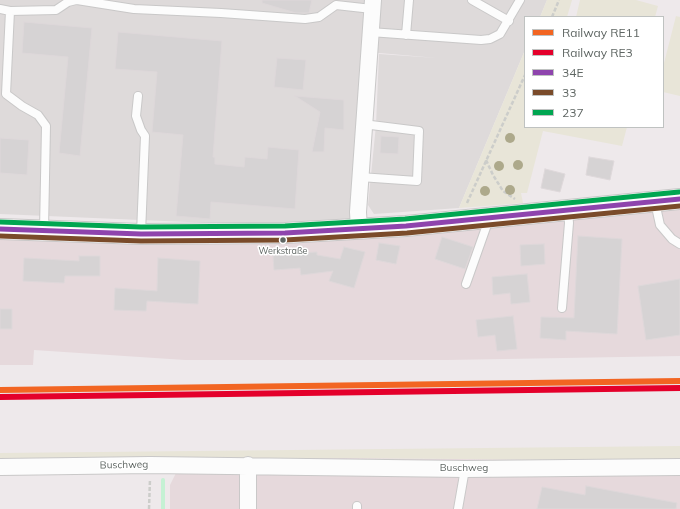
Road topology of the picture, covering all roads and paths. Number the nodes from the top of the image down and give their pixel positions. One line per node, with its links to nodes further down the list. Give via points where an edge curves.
1 (77, 0): 6 (lane, via 134,9 221,12 305,19 319,17 336,5); 8 (lane, via 68,2 56,10)
2 (409, 0): 12 (lane)
3 (472, 0): 10 (lane)
4 (520, 0): 10 (lane)
5 (559, 0): 9 (path)
6 (372, 5): 11 (street)
7 (0, 9): 8 (lane)
8 (10, 11): 26 (lane, via 6,94 38,115 46,126)
9 (552, 16)
10 (509, 21): 12 (lane, via 500,34 490,39)
11 (370, 32): 12 (lane); 15 (street)
12 (406, 35)
13 (524, 77): 16 (path)
14 (138, 96): 27 (lane, via 136,116 145,136)
15 (363, 124): 17 (street); 17 (lane, via 419,131 417,181)
16 (486, 160): 19 (path, via 503,191); 23 (path, via 463,211)
17 (360, 177): 25 (street)
18 (680, 199): 20 (street)
19 (519, 202)
20 (655, 202): 21 (street); 28 (lane, via 660,225)
21 (568, 211): 22 (street); 30 (lane)
22 (489, 218): 23 (street); 29 (lane)
23 (464, 221): 25 (street)
24 (0, 229): 26 (street)
25 (359, 229): 27 (street, via 277,233)
26 (44, 231): 27 (street)
27 (141, 234)
28 (680, 244)
29 (466, 284)
30 (562, 308)
31 (150, 465): 32 (street, Buschweg); 33 (street, Buschweg); 36 (path)
32 (248, 465): 35 (street, Buschweg); 37 (street)
33 (0, 467)
34 (680, 467): 35 (street, Buschweg)
35 (465, 468): 38 (lane)
36 (150, 509)
37 (248, 509)
38 (458, 509)

